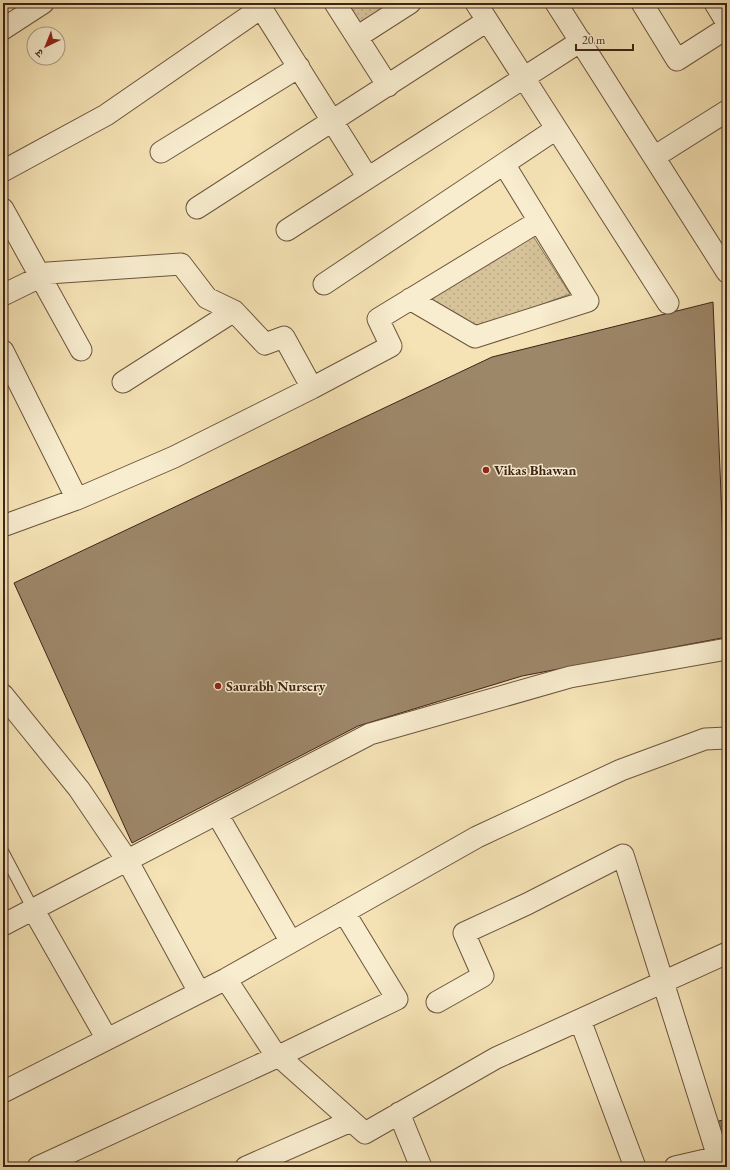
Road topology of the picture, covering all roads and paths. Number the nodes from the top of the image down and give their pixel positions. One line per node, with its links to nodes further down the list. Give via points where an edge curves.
1 (335, 3): 13 (street)
2 (410, 3): 13 (street)
3 (476, 3): 9 (street)
4 (556, 3): 14 (street)
5 (642, 3): 11 (street, via 677,60)
6 (715, 3): 10 (street)
7 (41, 4): 12 (street)
8 (260, 5): 15 (street); 24 (street, via 106,115)
9 (487, 22): 16 (street); 17 (street)
10 (727, 23)
11 (727, 28)
12 (3, 29)
13 (357, 37): 17 (street)
14 (581, 41): 16 (street); 22 (street)
15 (299, 67): 19 (street); 21 (street)
16 (523, 78): 20 (street); 25 (street)
17 (388, 86): 19 (street)
18 (727, 111): 22 (street)
19 (333, 121): 25 (street); 26 (street)
20 (556, 129): 23 (street); 35 (street)
21 (161, 152)
22 (654, 157): 30 (street)
23 (504, 164): 28 (street); 32 (street)
24 (3, 171)
25 (368, 178): 29 (street)
26 (197, 208)
27 (3, 209): 31 (street)
28 (539, 221): 34 (street); 34 (street, via 588,301 475,337)
29 (287, 230)
30 (727, 272)
31 (40, 276): 33 (street); 36 (street, via 48,273 180,264 207,298); 37 (street)
32 (324, 284)
33 (3, 295)
34 (410, 299): 40 (street, via 378,319 391,346)
35 (668, 303)
36 (234, 311): 39 (street); 40 (street, via 265,344 284,337)
37 (81, 350)
38 (3, 351): 41 (street)
39 (123, 382)
40 (312, 388): 41 (street, via 174,458)
41 (77, 499): 42 (street)
42 (3, 526)
43 (727, 649): 46 (street, via 570,677 370,734)
44 (3, 696): 48 (street, via 79,789)
45 (727, 738): 50 (street, via 705,739 621,770 477,837)
46 (217, 814): 48 (street); 52 (street)
47 (3, 852): 49 (lane)
48 (127, 860): 49 (street); 56 (street)
49 (34, 909): 51 (street); 59 (street)
50 (344, 912): 52 (street); 60 (street, via 396,999)
51 (3, 925)
52 (291, 942): 54 (street)
53 (727, 953): 55 (street)
54 (226, 979): 56 (street); 60 (street)
55 (663, 982): 57 (street, via 623,855 464,933 483,976); 58 (street); 64 (street)
56 (199, 992): 59 (street)
57 (437, 1002)
58 (580, 1020): 62 (street, via 496,1058); 68 (street)
59 (107, 1039): 61 (street)
60 (279, 1056): 63 (street); 65 (street)
61 (3, 1092)
62 (399, 1113): 63 (street, via 365,1133); 67 (street)
63 (351, 1121): 66 (street)
64 (723, 1156): 69 (street)
65 (38, 1167)
66 (246, 1167)
67 (421, 1167)
68 (635, 1167)
69 (675, 1167)

